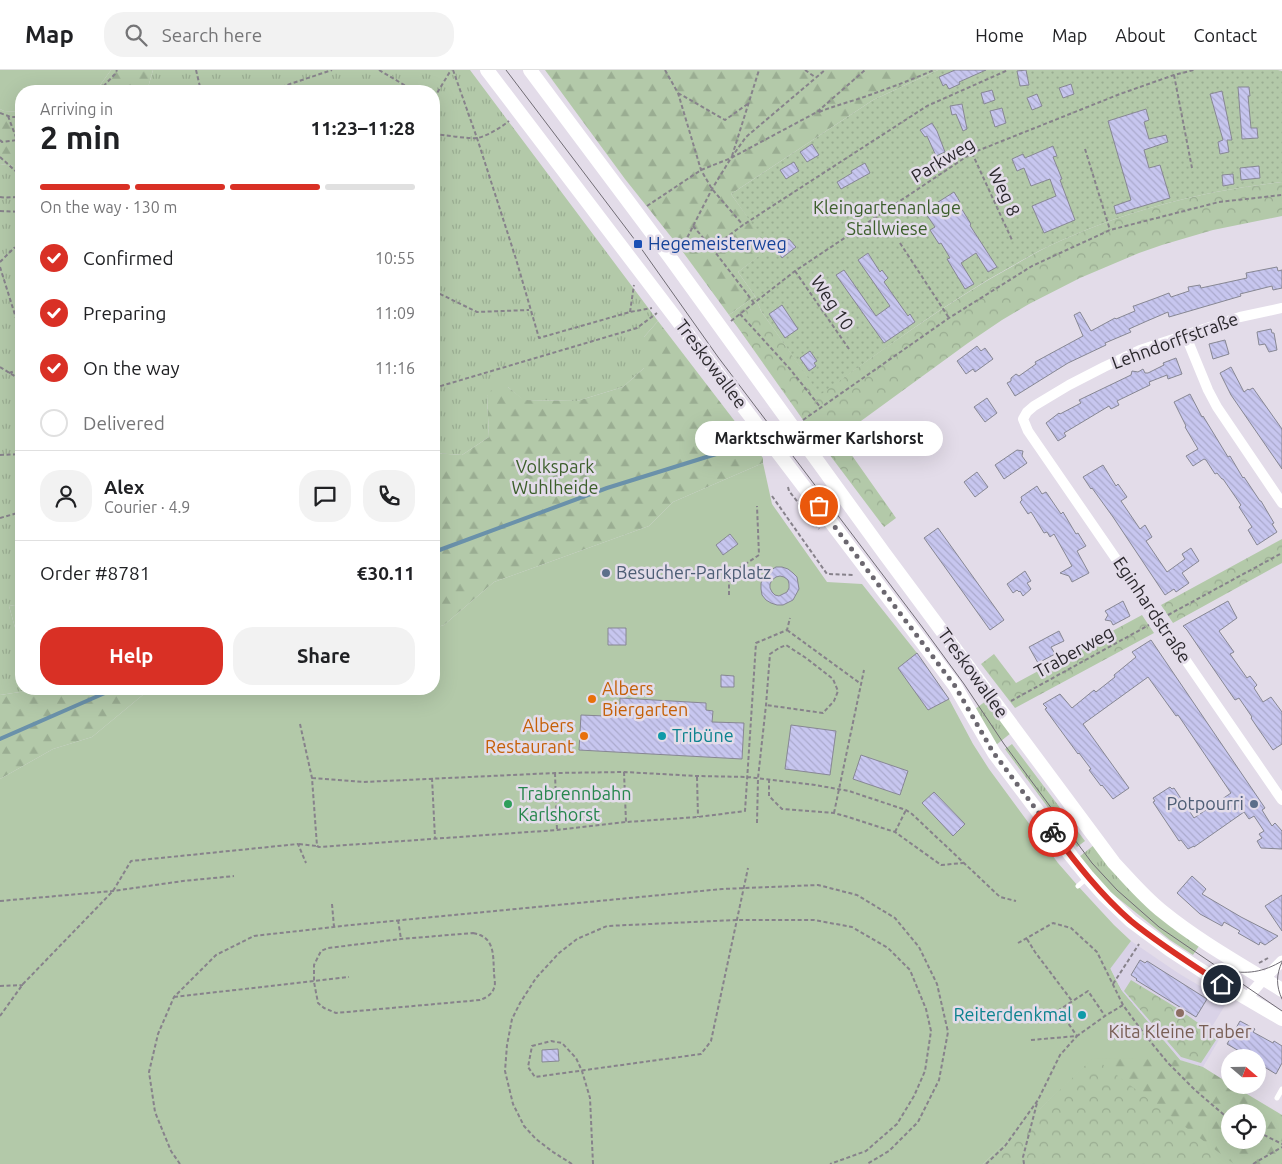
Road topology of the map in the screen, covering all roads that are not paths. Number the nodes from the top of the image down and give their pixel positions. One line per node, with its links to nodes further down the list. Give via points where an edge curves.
1 (487, 70): 11 (main road, Treskowallee, via 661,306 955,686 994,753 1083,882 1170,950)
2 (530, 70): 9 (main road, Treskowallee, via 1114,863 1162,911)
3 (1282, 308): 4 (street, Lehndorffstraße)
4 (1186, 334): 5 (street, Lehndorffstraße, via 1104,366 1034,406); 6 (street, via 1217,407)
5 (1023, 419): 7 (street, Eginhardstraße, via 1028,431)
6 (1282, 503)
7 (1282, 800)
8 (1282, 962): 9 (street)
9 (1264, 979): 10 (main road, Treskowallee); 11 (street)
10 (1282, 990)
11 (1247, 998): 12 (main road, Treskowallee)
12 (1282, 1020)
13 (1282, 1089): 14 (lane)
14 (1277, 1098)

